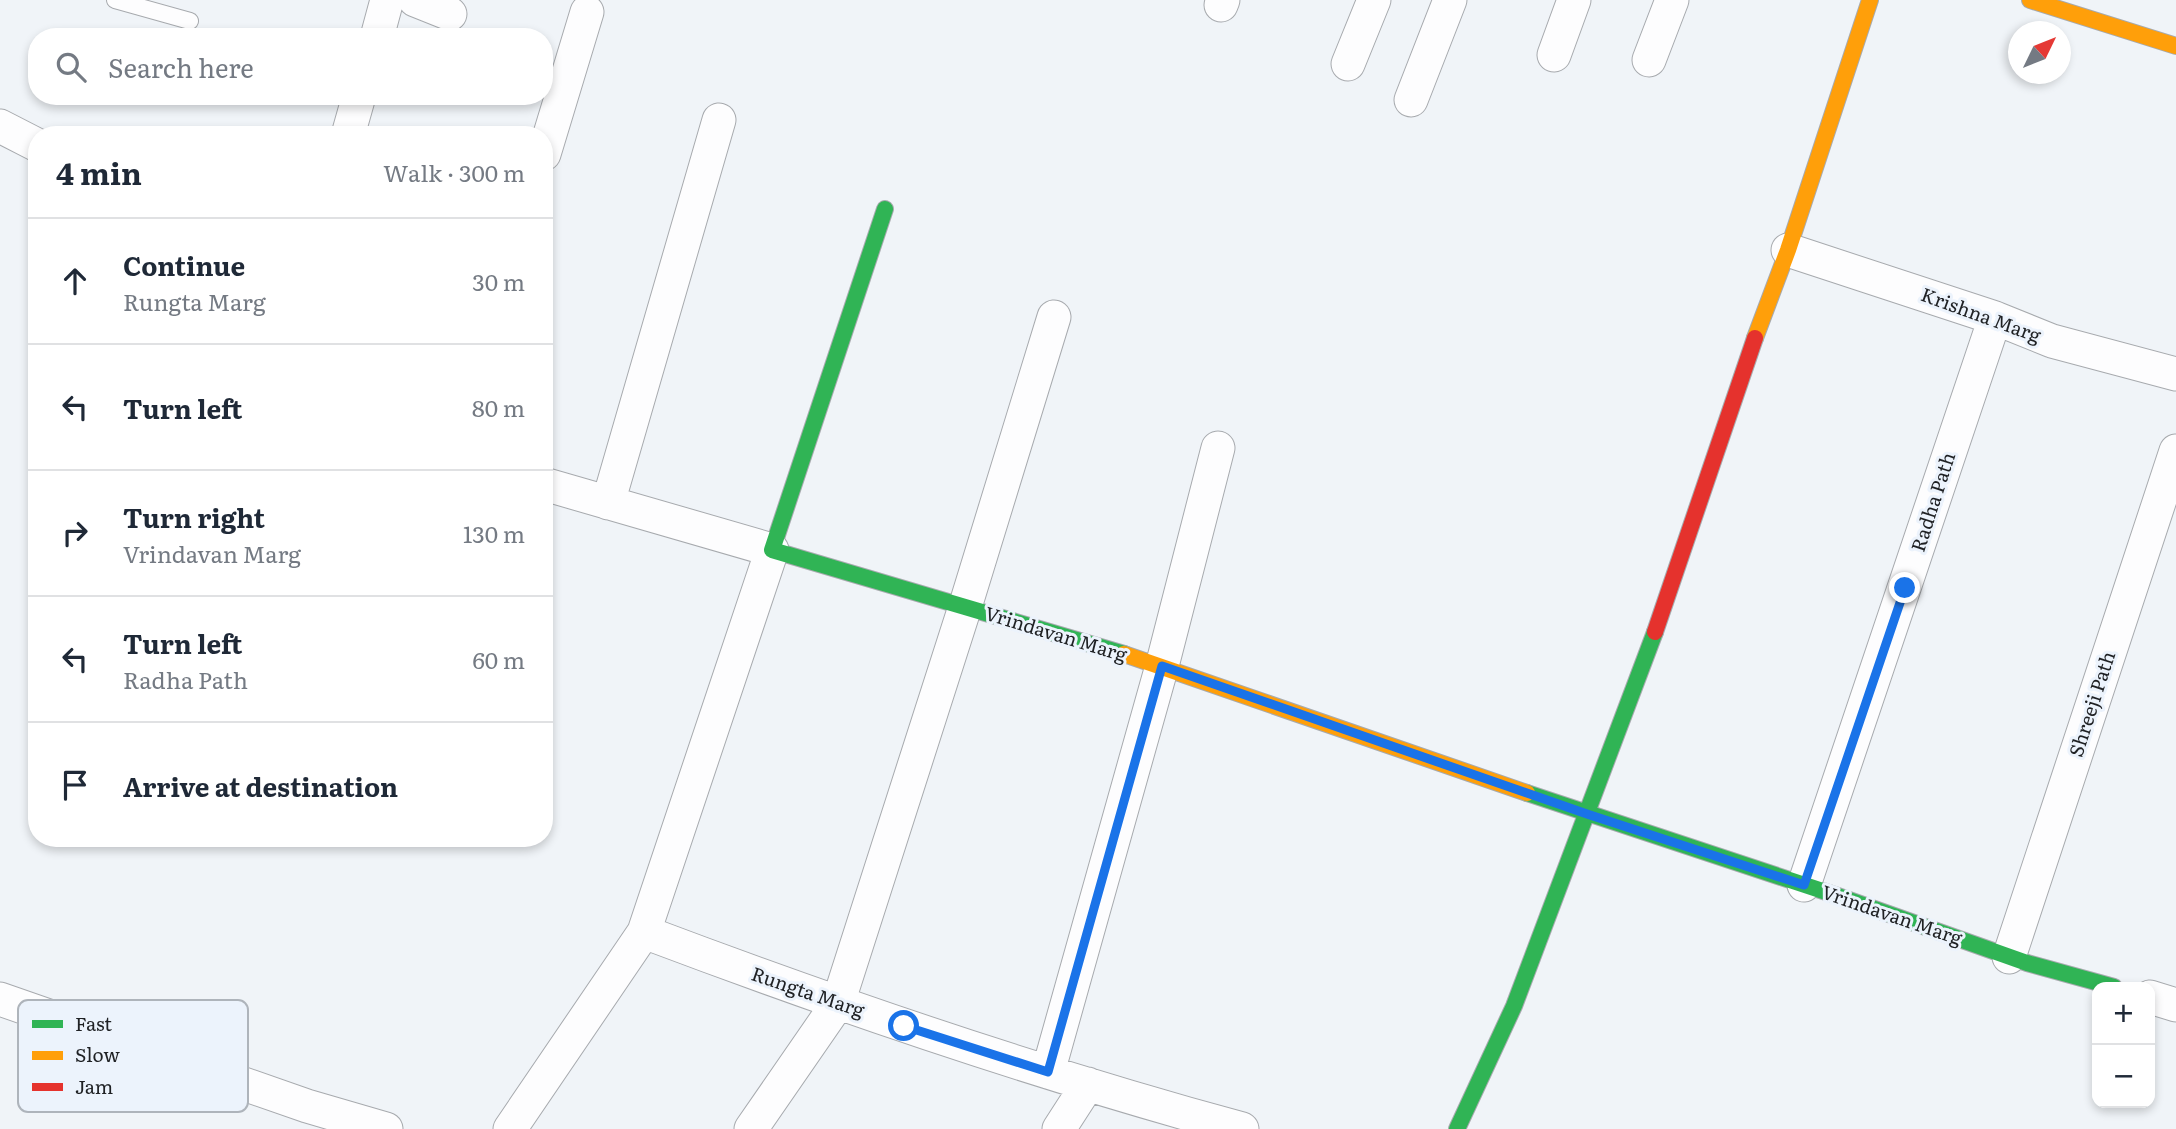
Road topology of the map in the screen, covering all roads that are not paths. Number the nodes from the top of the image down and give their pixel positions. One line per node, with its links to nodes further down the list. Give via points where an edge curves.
1 (115, 0): 12 (lane)
2 (387, 0): 13 (street)
3 (415, 0): 11 (street)
4 (1374, 0): 17 (street)
5 (1450, 0): 18 (street)
6 (1574, 0): 15 (street)
7 (1672, 0): 16 (street)
8 (1870, 0): 26 (street)
9 (2030, 0): 14 (street, via 2098,15)
10 (587, 12): 23 (street)
11 (450, 14)
12 (190, 21)
13 (379, 28)
14 (2176, 46)
15 (1555, 54)
16 (1649, 60)
17 (1348, 64)
18 (1411, 100)
19 (356, 105): 22 (street)
20 (719, 120): 33 (street)
21 (0, 126): 24 (street)
22 (351, 126)
23 (553, 126)
24 (28, 140)
25 (885, 209): 34 (street)
26 (1788, 250): 28 (street, Krishna Marg); 37 (street)
27 (1054, 317): 35 (street)
28 (1995, 318): 29 (street, Krishna Marg, via 2052,341); 38 (street, Radha Path)
29 (2176, 374)
30 (1218, 448): 36 (street)
31 (2176, 451): 40 (street, Shreeji Path)
32 (553, 487): 33 (street)
33 (608, 503): 34 (street)
34 (772, 550): 35 (street, Vrindavan Marg); 39 (street)
35 (965, 607): 36 (street, Vrindavan Marg); 44 (street)
36 (1162, 666): 37 (street, Vrindavan Marg); 47 (street)
37 (1587, 814): 38 (street, Vrindavan Marg); 55 (street, via 1514,1006)
38 (1804, 885): 40 (street, Vrindavan Marg)
39 (644, 932): 44 (street, Rungta Marg); 51 (street)
40 (2008, 957): 41 (street, Vrindavan Marg)
41 (2096, 982)
42 (0, 999): 45 (street)
43 (2155, 999): 46 (street)
44 (838, 1003): 47 (street, Rungta Marg); 52 (street)
45 (18, 1005)
46 (2176, 1005)
47 (1048, 1072): 48 (street, Rungta Marg)
48 (1088, 1084): 53 (street); 54 (street, Rungta Marg)
49 (248, 1085): 50 (street)
50 (386, 1129)
51 (510, 1129)
52 (751, 1129)
53 (1059, 1129)
54 (1242, 1129)
55 (1457, 1129)

